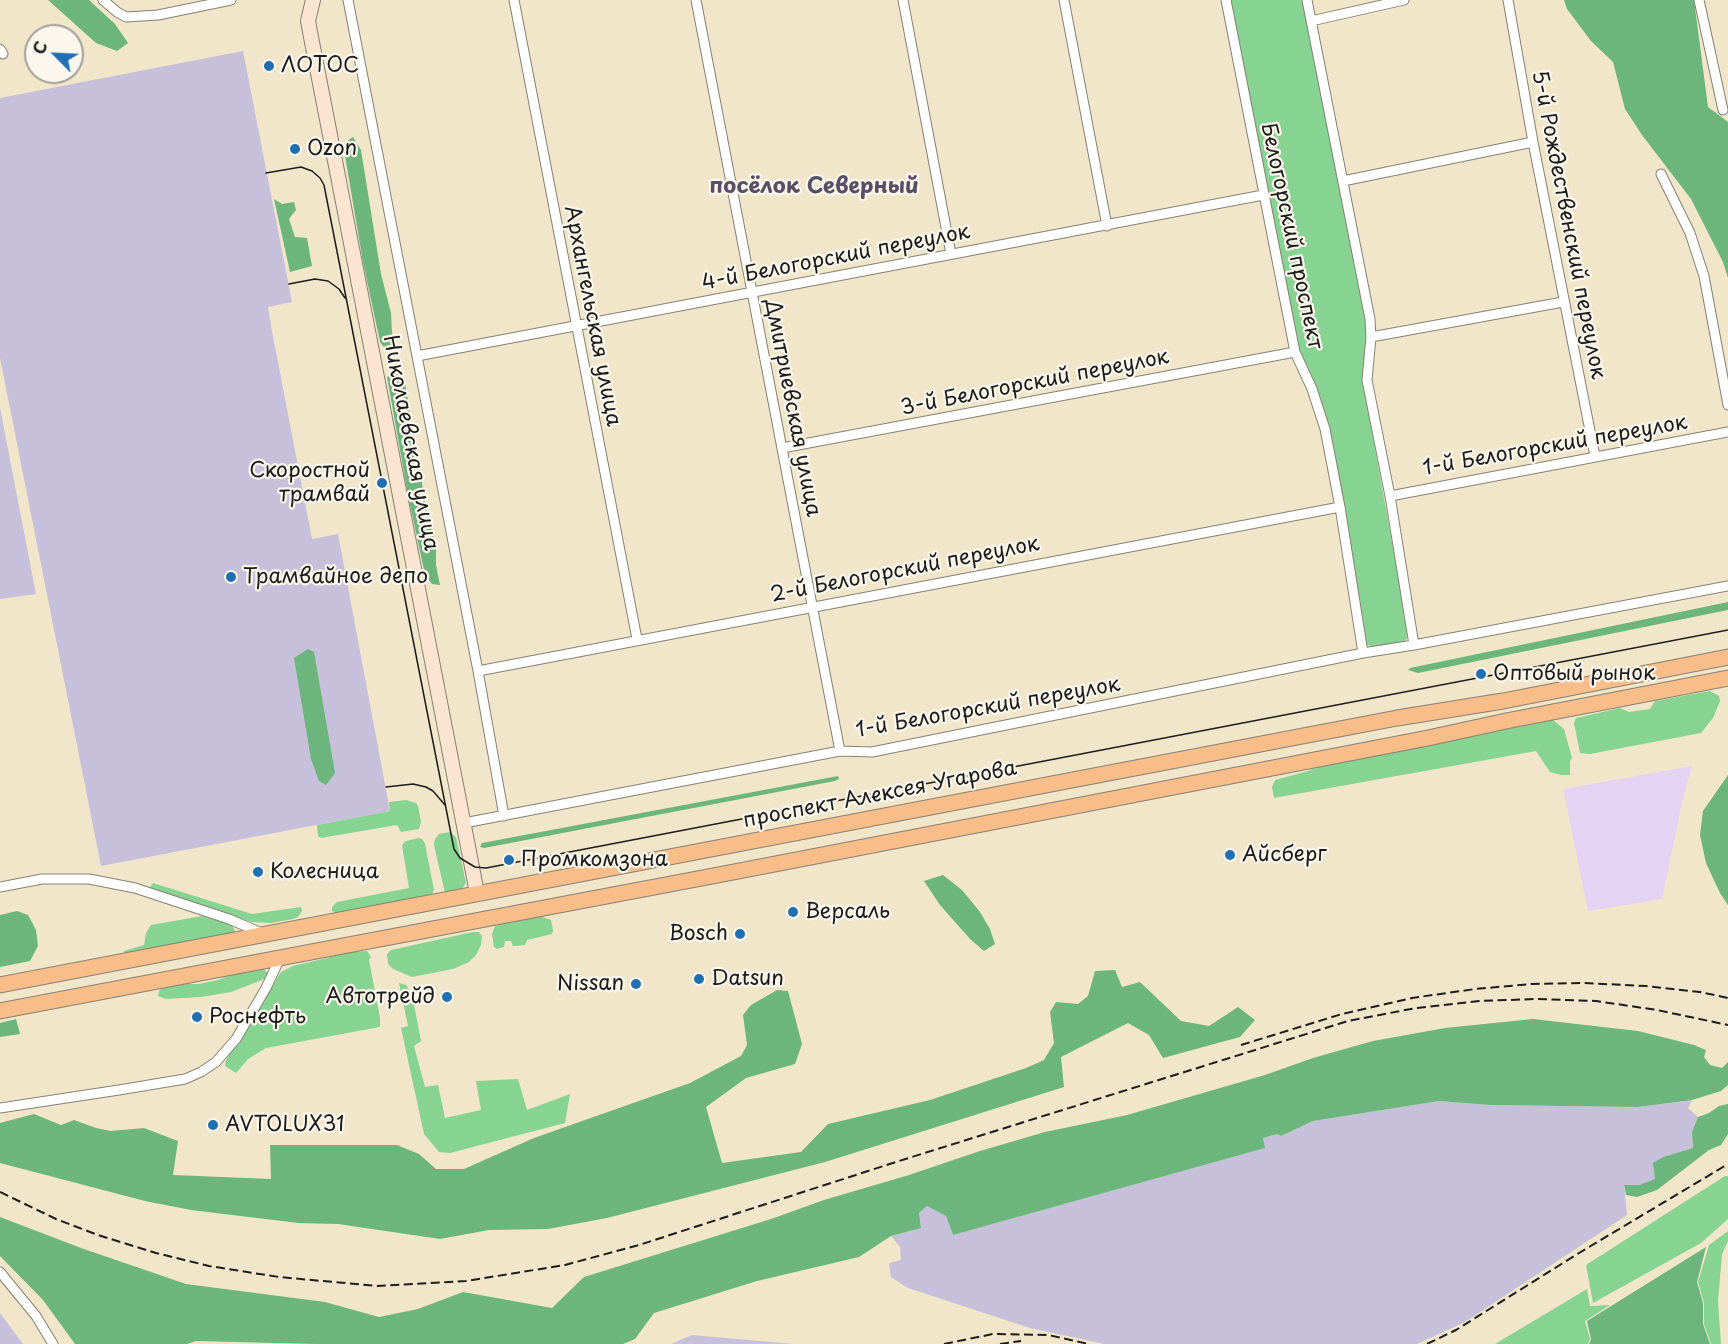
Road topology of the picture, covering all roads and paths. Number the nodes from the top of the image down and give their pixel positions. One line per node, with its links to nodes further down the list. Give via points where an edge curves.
1 (103, 0): 2 (street, via 126,17 158,15)
2 (231, 0)
3 (313, 0): 46 (main road, Николаевская улица, via 308,21)
4 (348, 0): 27 (street, Николаевская улица)
5 (514, 0): 24 (street, Архангельская улица)
6 (696, 0): 22 (street, Дмитриевская улица)
7 (903, 0): 21 (street)
8 (1064, 0): 20 (street)
9 (1226, 0): 19 (street, Белогорский проспект)
10 (1307, 0): 14 (street)
11 (1404, 0): 14 (street)
12 (1508, 0): 16 (street, 5-й Рождественский переулок)
13 (1700, 0): 15 (street)
14 (1311, 21): 18 (street)
15 (1723, 110)
16 (1533, 142): 18 (street); 23 (street, 5-й Рождественский переулок)
17 (1661, 174): 28 (street, via 1690,233 1704,276)
18 (1343, 181): 25 (street)
19 (1263, 195): 20 (street, 4-й Белогорский переулок); 26 (street, Белогорский проспект)
20 (1107, 226): 21 (street, 4-й Белогорский переулок)
21 (951, 254): 22 (street, 4-й Белогорский переулок)
22 (752, 293): 24 (street, 4-й Белогорский переулок); 30 (street, Дмитриевская улица)
23 (1563, 302): 25 (street); 31 (street, 5-й Рождественский переулок)
24 (576, 327): 27 (street, 4-й Белогорский переулок); 36 (street, Архангельская улица)
25 (1371, 338): 32 (street, via 1367,380)
26 (1294, 352): 30 (street, 3-й Белогорский переулок); 33 (street, Белогорский проспект, via 1325,429)
27 (417, 356): 40 (street, Николаевская улица)
28 (1728, 405)
29 (1728, 432): 31 (street, 1-й Белогорский переулок)
30 (782, 448): 35 (street, Дмитриевская улица)
31 (1595, 456): 32 (street, 1-й Белогорский переулок)
32 (1390, 496): 37 (street)
33 (1340, 507): 35 (street, 2-й Белогорский переулок); 38 (street, Белогорский проспект)
34 (1728, 586): 37 (street, 1-й Белогорский переулок)
35 (812, 606): 36 (street, 2-й Белогорский переулок); 44 (street, Дмитриевская улица)
36 (637, 639): 40 (street, 2-й Белогорский переулок)
37 (1414, 645): 38 (street, 1-й Белогорский переулок)
38 (1363, 653): 44 (street, 1-й Белогорский переулок, via 872,752)
39 (1728, 657): 42 (main road, проспект Алексея Угарова)
40 (478, 671): 45 (street, Николаевская улица)
41 (1728, 678): 43 (main road)
42 (1503, 701): 43 (main road); 48 (main road, проспект Алексея Угарова)
43 (1506, 721): 49 (main road)
44 (840, 751): 45 (street, 1-й Белогорский переулок)
45 (504, 816): 46 (street, 1-й Белогорский переулок)
46 (464, 824): 48 (main road, Николаевская улица)
47 (0, 887): 50 (street, via 42,879 89,879 135,888)
48 (477, 893): 49 (main road); 50 (main road, проспект Алексея Угарова)
49 (483, 919): 51 (main road)
50 (266, 934): 52 (main road, проспект Алексея Угарова)
51 (280, 958): 53 (main road); 54 (street, via 236,1039 216,1062 201,1072 185,1079)
52 (0, 985)
53 (0, 1011)
54 (0, 1108)
55 (0, 1272): 56 (street)
56 (53, 1344)

